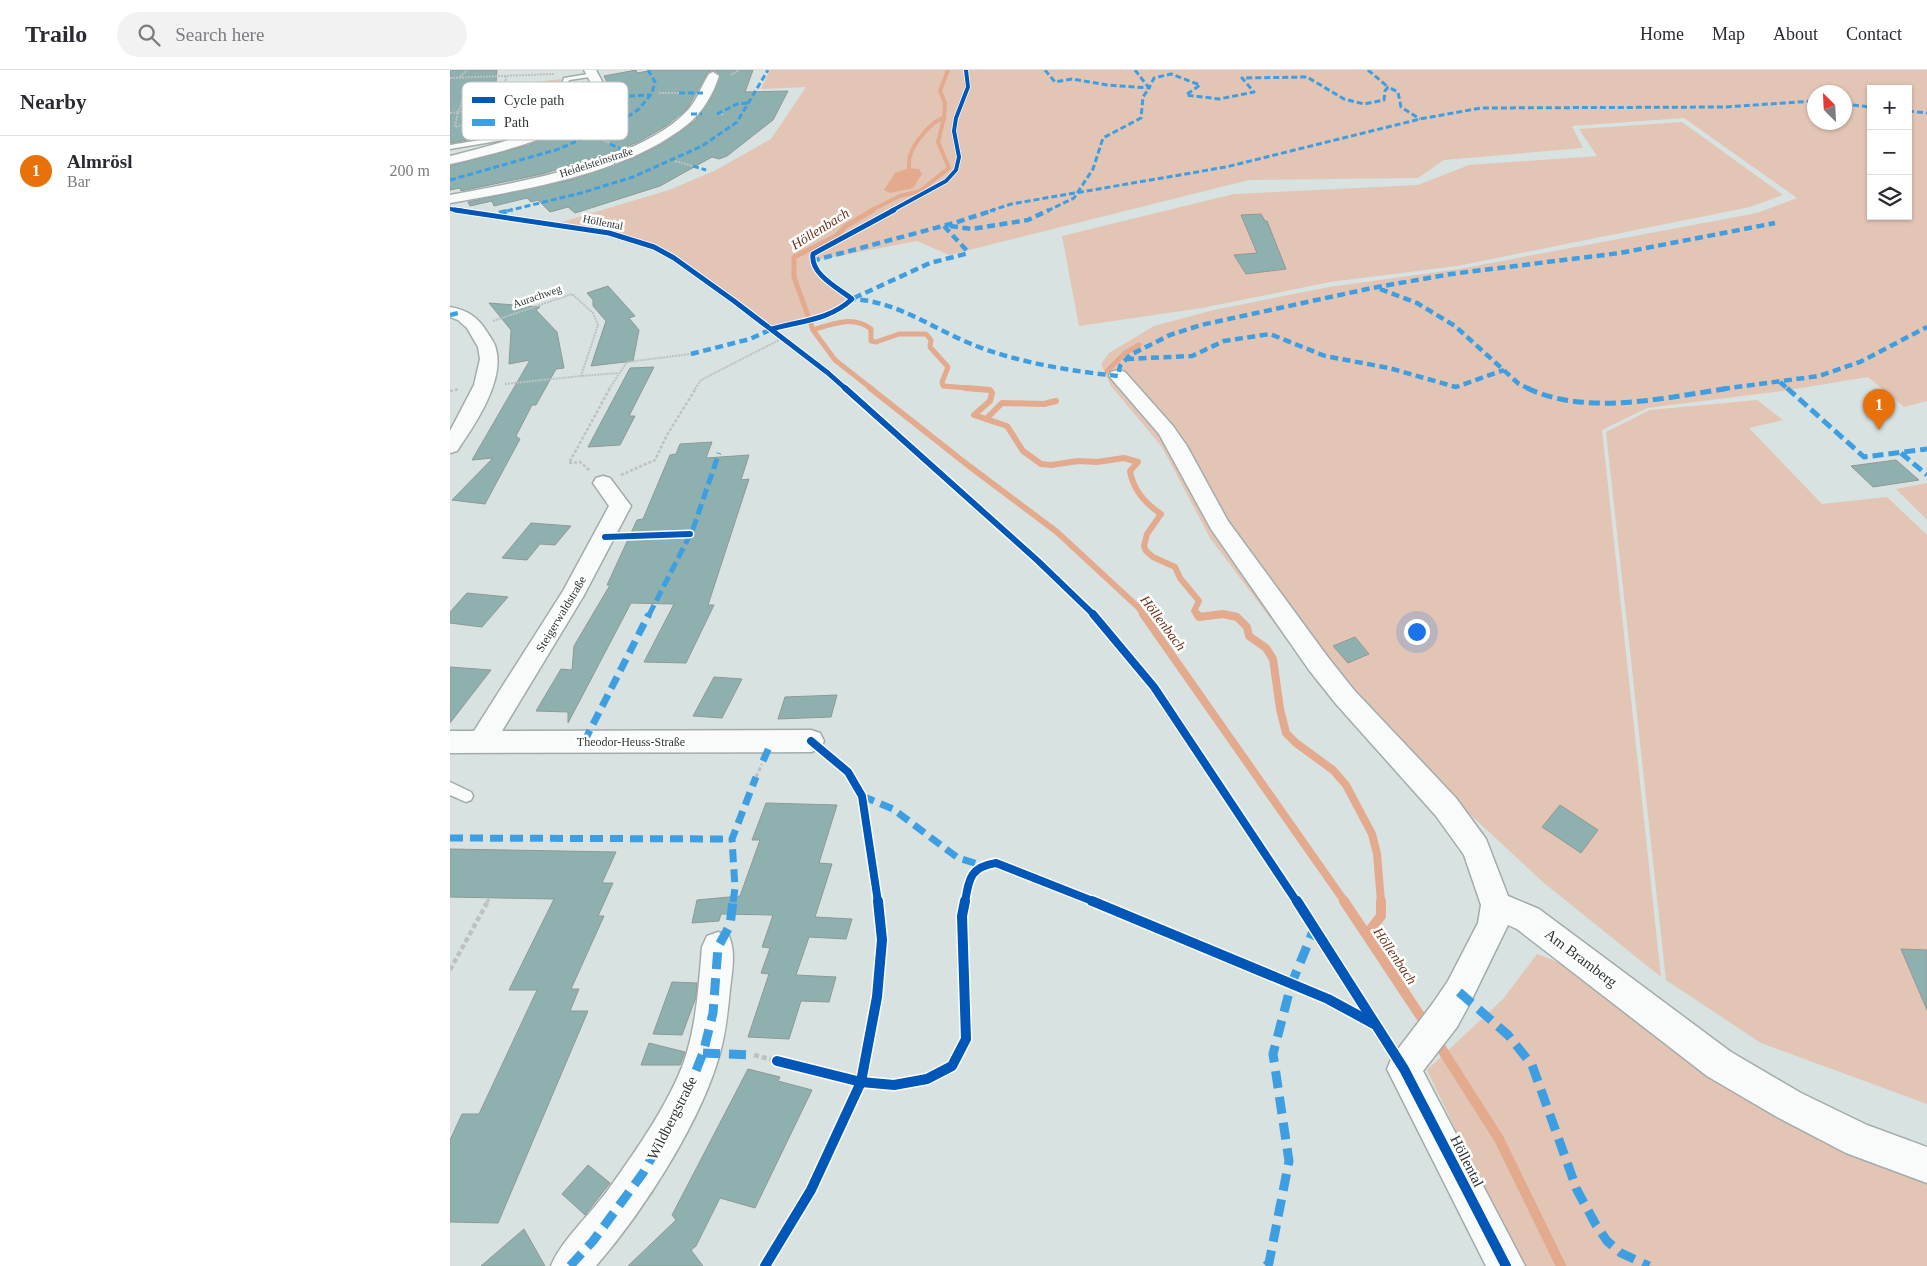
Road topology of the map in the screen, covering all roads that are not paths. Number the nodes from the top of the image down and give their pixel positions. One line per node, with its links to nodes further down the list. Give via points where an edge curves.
1 (592, 72): 3 (lane, via 566,79)
2 (713, 76): 8 (street, Heidelsteinstraße, via 694,111 672,130 646,145 540,180)
3 (565, 82)
4 (495, 140): 6 (lane)
5 (524, 140): 7 (street)
6 (450, 147)
7 (450, 160)
8 (450, 199)
9 (450, 312): 11 (street, via 458,313 476,326 487,347 488,369 477,400)
10 (1118, 376): 18 (street, via 1177,446 1219,524 1318,664 1446,807 1476,848)
11 (450, 447)
12 (603, 483): 14 (street, Steigerwaldstraße, via 620,506 576,591)
13 (811, 741): 14 (street, Theodor-Heuss-Straße)
14 (481, 742): 15 (street, Theodor-Heuss-Straße)
15 (451, 744)
16 (450, 788): 17 (lane)
17 (466, 796)
18 (1496, 905): 20 (street, Am Bramberg, via 1528,919 1719,1064 1789,1105 1859,1140); 22 (street, Höllental, via 1493,925 1445,1014 1404,1069)
19 (718, 946): 21 (street, Wildbergstraße, via 713,1013 703,1053 684,1101 644,1173)
20 (1927, 1165)
21 (570, 1266)
22 (1506, 1266)

